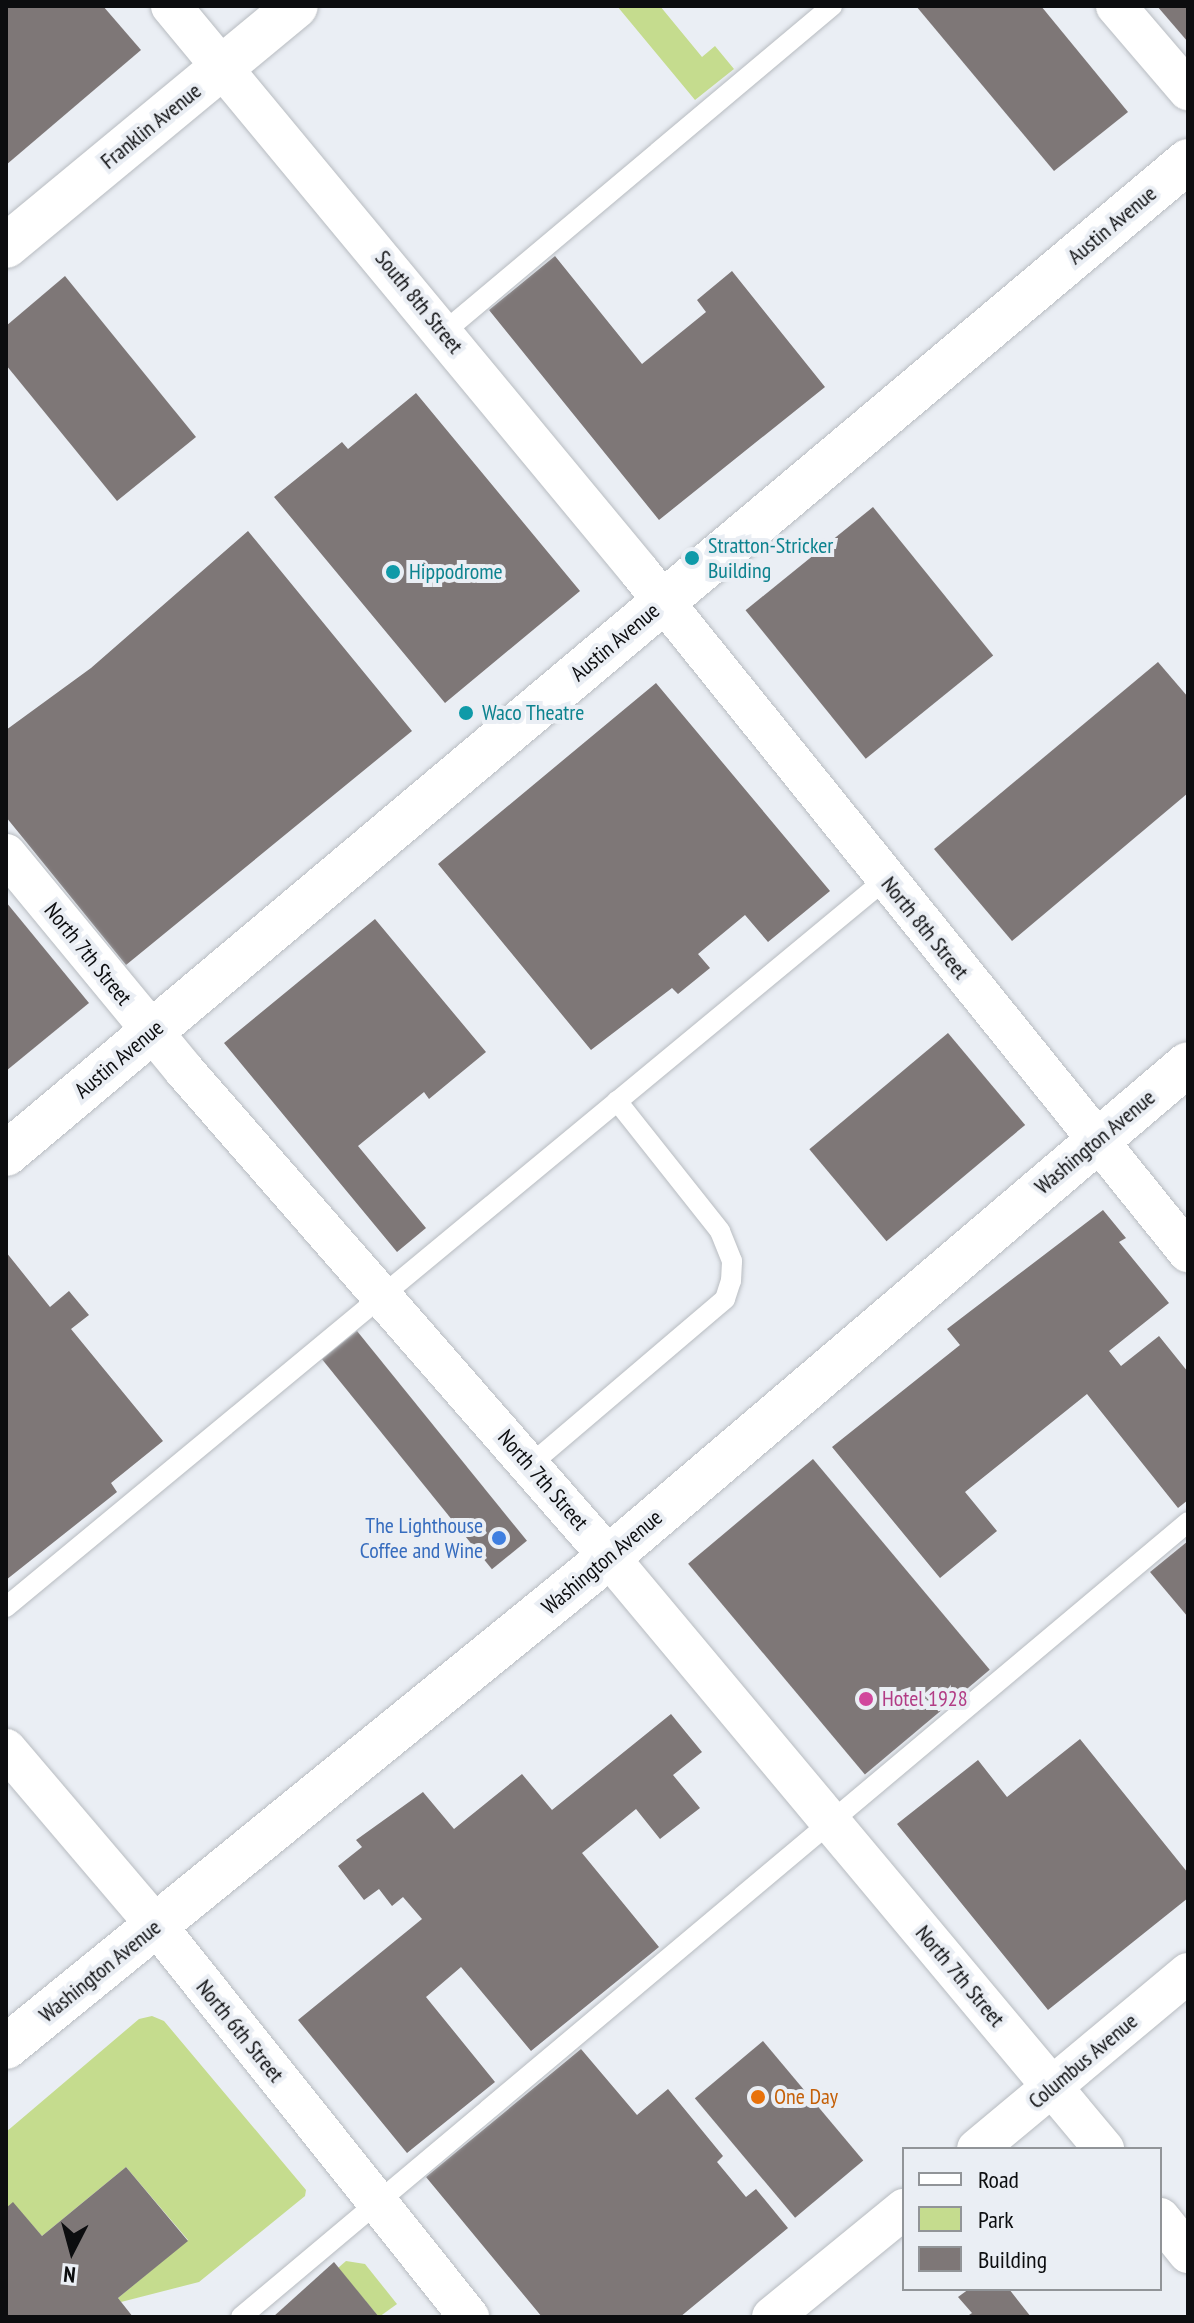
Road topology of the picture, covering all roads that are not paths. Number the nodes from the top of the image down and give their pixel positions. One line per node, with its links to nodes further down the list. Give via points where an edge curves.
1 (171, 6): 5 (street, South 8th Street)
2 (296, 6): 5 (main road, Franklin Avenue)
3 (832, 6): 9 (lane)
4 (1116, 6): 6 (street)
5 (223, 67): 8 (main road, Franklin Avenue); 9 (street, South 8th Street)
6 (1188, 90)
7 (1188, 161): 10 (main road, Austin Avenue)
8 (6, 246)
9 (444, 332): 10 (street, South 8th Street)
10 (662, 603): 12 (street, North 8th Street); 13 (main road, Austin Avenue)
11 (6, 854): 13 (street, North 7th Street)
12 (886, 879): 15 (lane); 16 (street, North 8th Street)
13 (152, 1031): 17 (main road, Austin Avenue); 19 (street, North 7th Street)
14 (1188, 1064): 16 (main road, Washington Avenue)
15 (617, 1101): 19 (lane); 20 (lane, via 720,1231 732,1261 725,1299)
16 (1095, 1141): 18 (street, North 8th Street); 22 (main road, Washington Avenue)
17 (6, 1154)
18 (1188, 1252)
19 (383, 1295): 20 (street, North 7th Street); 23 (lane)
20 (530, 1465): 22 (street, North 7th Street)
21 (1188, 1522): 25 (lane)
22 (609, 1557): 25 (street, North 7th Street); 26 (main road, Washington Avenue)
23 (6, 1607)
24 (6, 1749): 26 (street, North 6th Street)
25 (831, 1825): 29 (street, North 7th Street); 32 (lane)
26 (156, 1925): 28 (main road, Washington Avenue); 32 (street, North 6th Street)
27 (1188, 1973): 29 (street, Columbus Avenue)
28 (6, 2047)
29 (1053, 2086): 30 (street, Columbus Avenue); 31 (street, North 7th Street)
30 (979, 2147)
31 (1102, 2147)
32 (378, 2203): 36 (lane); 37 (street, North 6th Street)
33 (902, 2211): 38 (street)
34 (1162, 2220): 35 (street)
35 (1188, 2253)
36 (241, 2317)
37 (469, 2317)
38 (772, 2317)

